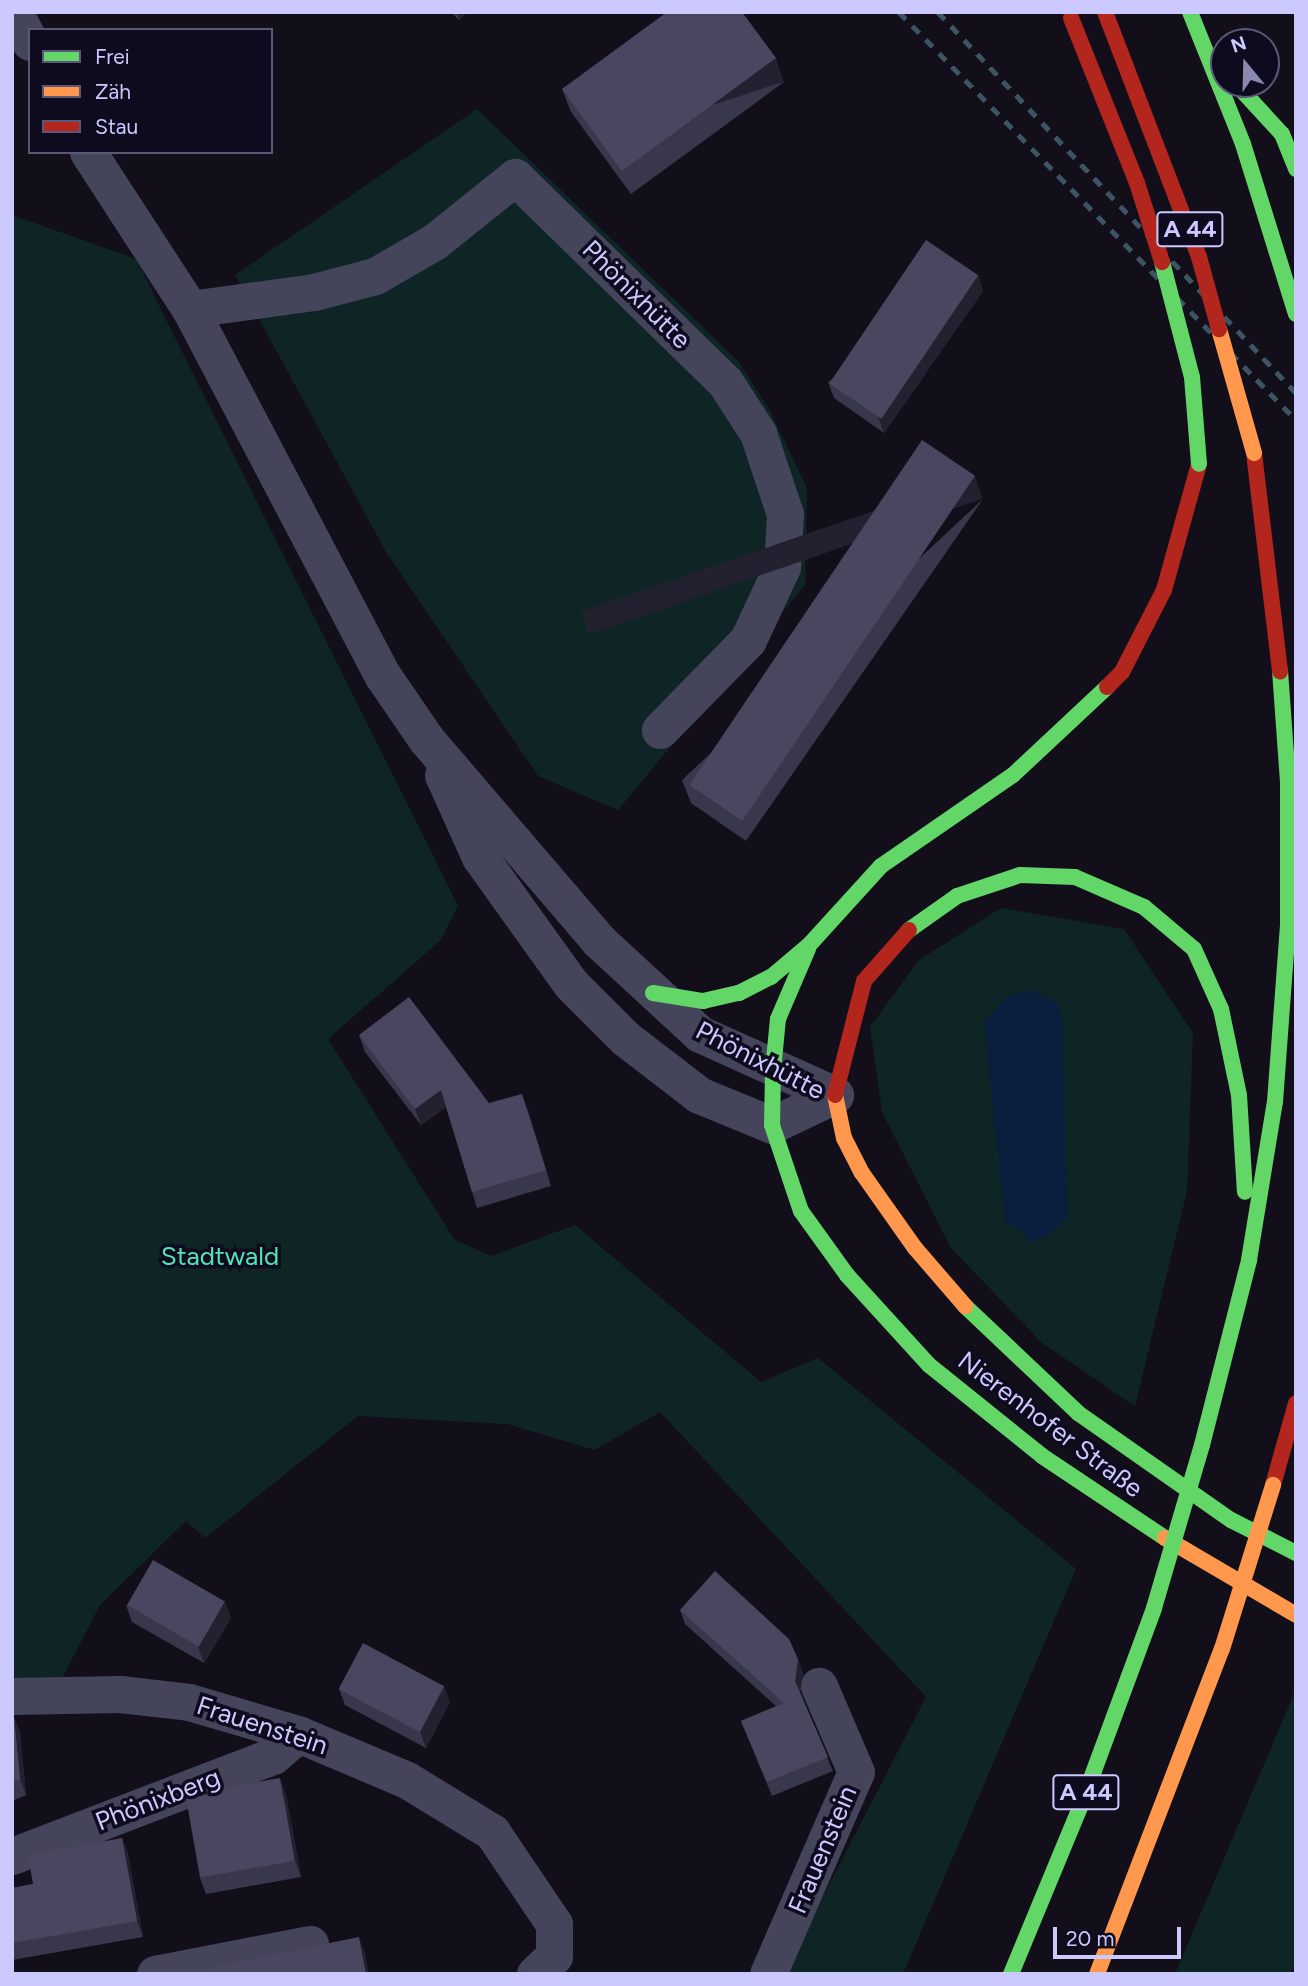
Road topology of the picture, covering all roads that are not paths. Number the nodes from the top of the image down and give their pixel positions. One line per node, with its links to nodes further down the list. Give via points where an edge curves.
1 (14, 12): 5 (street)
2 (1071, 12): 15 (main road, bridge, via 1164,269 1192,377 1199,464 1164,590 1122,672 1013,775 881,866)
3 (1105, 12): 20 (main road, A 44, bridge, via 1138,86 1199,257 1254,453 1278,641 1288,782 1288,925 1275,1102)
4 (1190, 12): 6 (main road, A 44)
5 (28, 38)
6 (1210, 53)
7 (1225, 98): 12 (main road, A 44)
8 (1249, 98): 10 (main road, via 1282,134)
9 (89, 154): 11 (street, Phönixhütte)
10 (1296, 169)
11 (190, 309): 13 (street, Phönixhütte, via 314,292 375,276 434,242 515,177 724,382 758,433 786,514 782,567 748,640); 14 (street, Phönixhütte, via 383,676)
12 (1296, 314)
13 (660, 730)
14 (426, 739): 16 (street, Phönixhütte, via 598,940); 19 (street, Phönixhütte, via 480,856 571,984 625,1038 699,1095)
15 (810, 944): 16 (main road, via 771,977 739,993 703,1001); 17 (main road, Nierenhofer Straße, via 778,1019)
16 (653, 993): 17 (street, Phönixhütte, via 700,1034)
17 (773, 1070): 18 (street, Phönixhütte); 19 (main road, Nierenhofer Straße)
18 (835, 1095): 19 (street, Phönixhütte); 20 (main road, via 864,981 906,931 957,896 1020,875 1075,877 1144,907 1194,950 1221,1009 1238,1095); 22 (main road, Nierenhofer Straße, via 844,1138 862,1173 915,1248 988,1332 1078,1413 1231,1520)
19 (772, 1125): 23 (main road, Nierenhofer Straße, via 801,1211 847,1275 929,1364 1042,1456 1185,1552)
20 (1249, 1260): 32 (main road, A 44, bridge, via 1154,1608)
21 (1296, 1403): 33 (main road, A 44, bridge, via 1222,1649)
22 (1296, 1553)
23 (1296, 1615)
24 (819, 1686): 31 (street, Frauenstein, via 856,1772)
25 (12, 1696): 26 (street, Frauenstein, via 120,1694 190,1702)
26 (298, 1734): 27 (street, Phönixberg, via 273,1756); 30 (street, Frauenstein, via 407,1780 492,1832 554,1924 554,1956)
27 (12, 1856)
28 (310, 1944): 29 (street)
29 (155, 1974)
30 (535, 1974)
31 (768, 1974)
32 (1011, 1974)
33 (1097, 1974)

